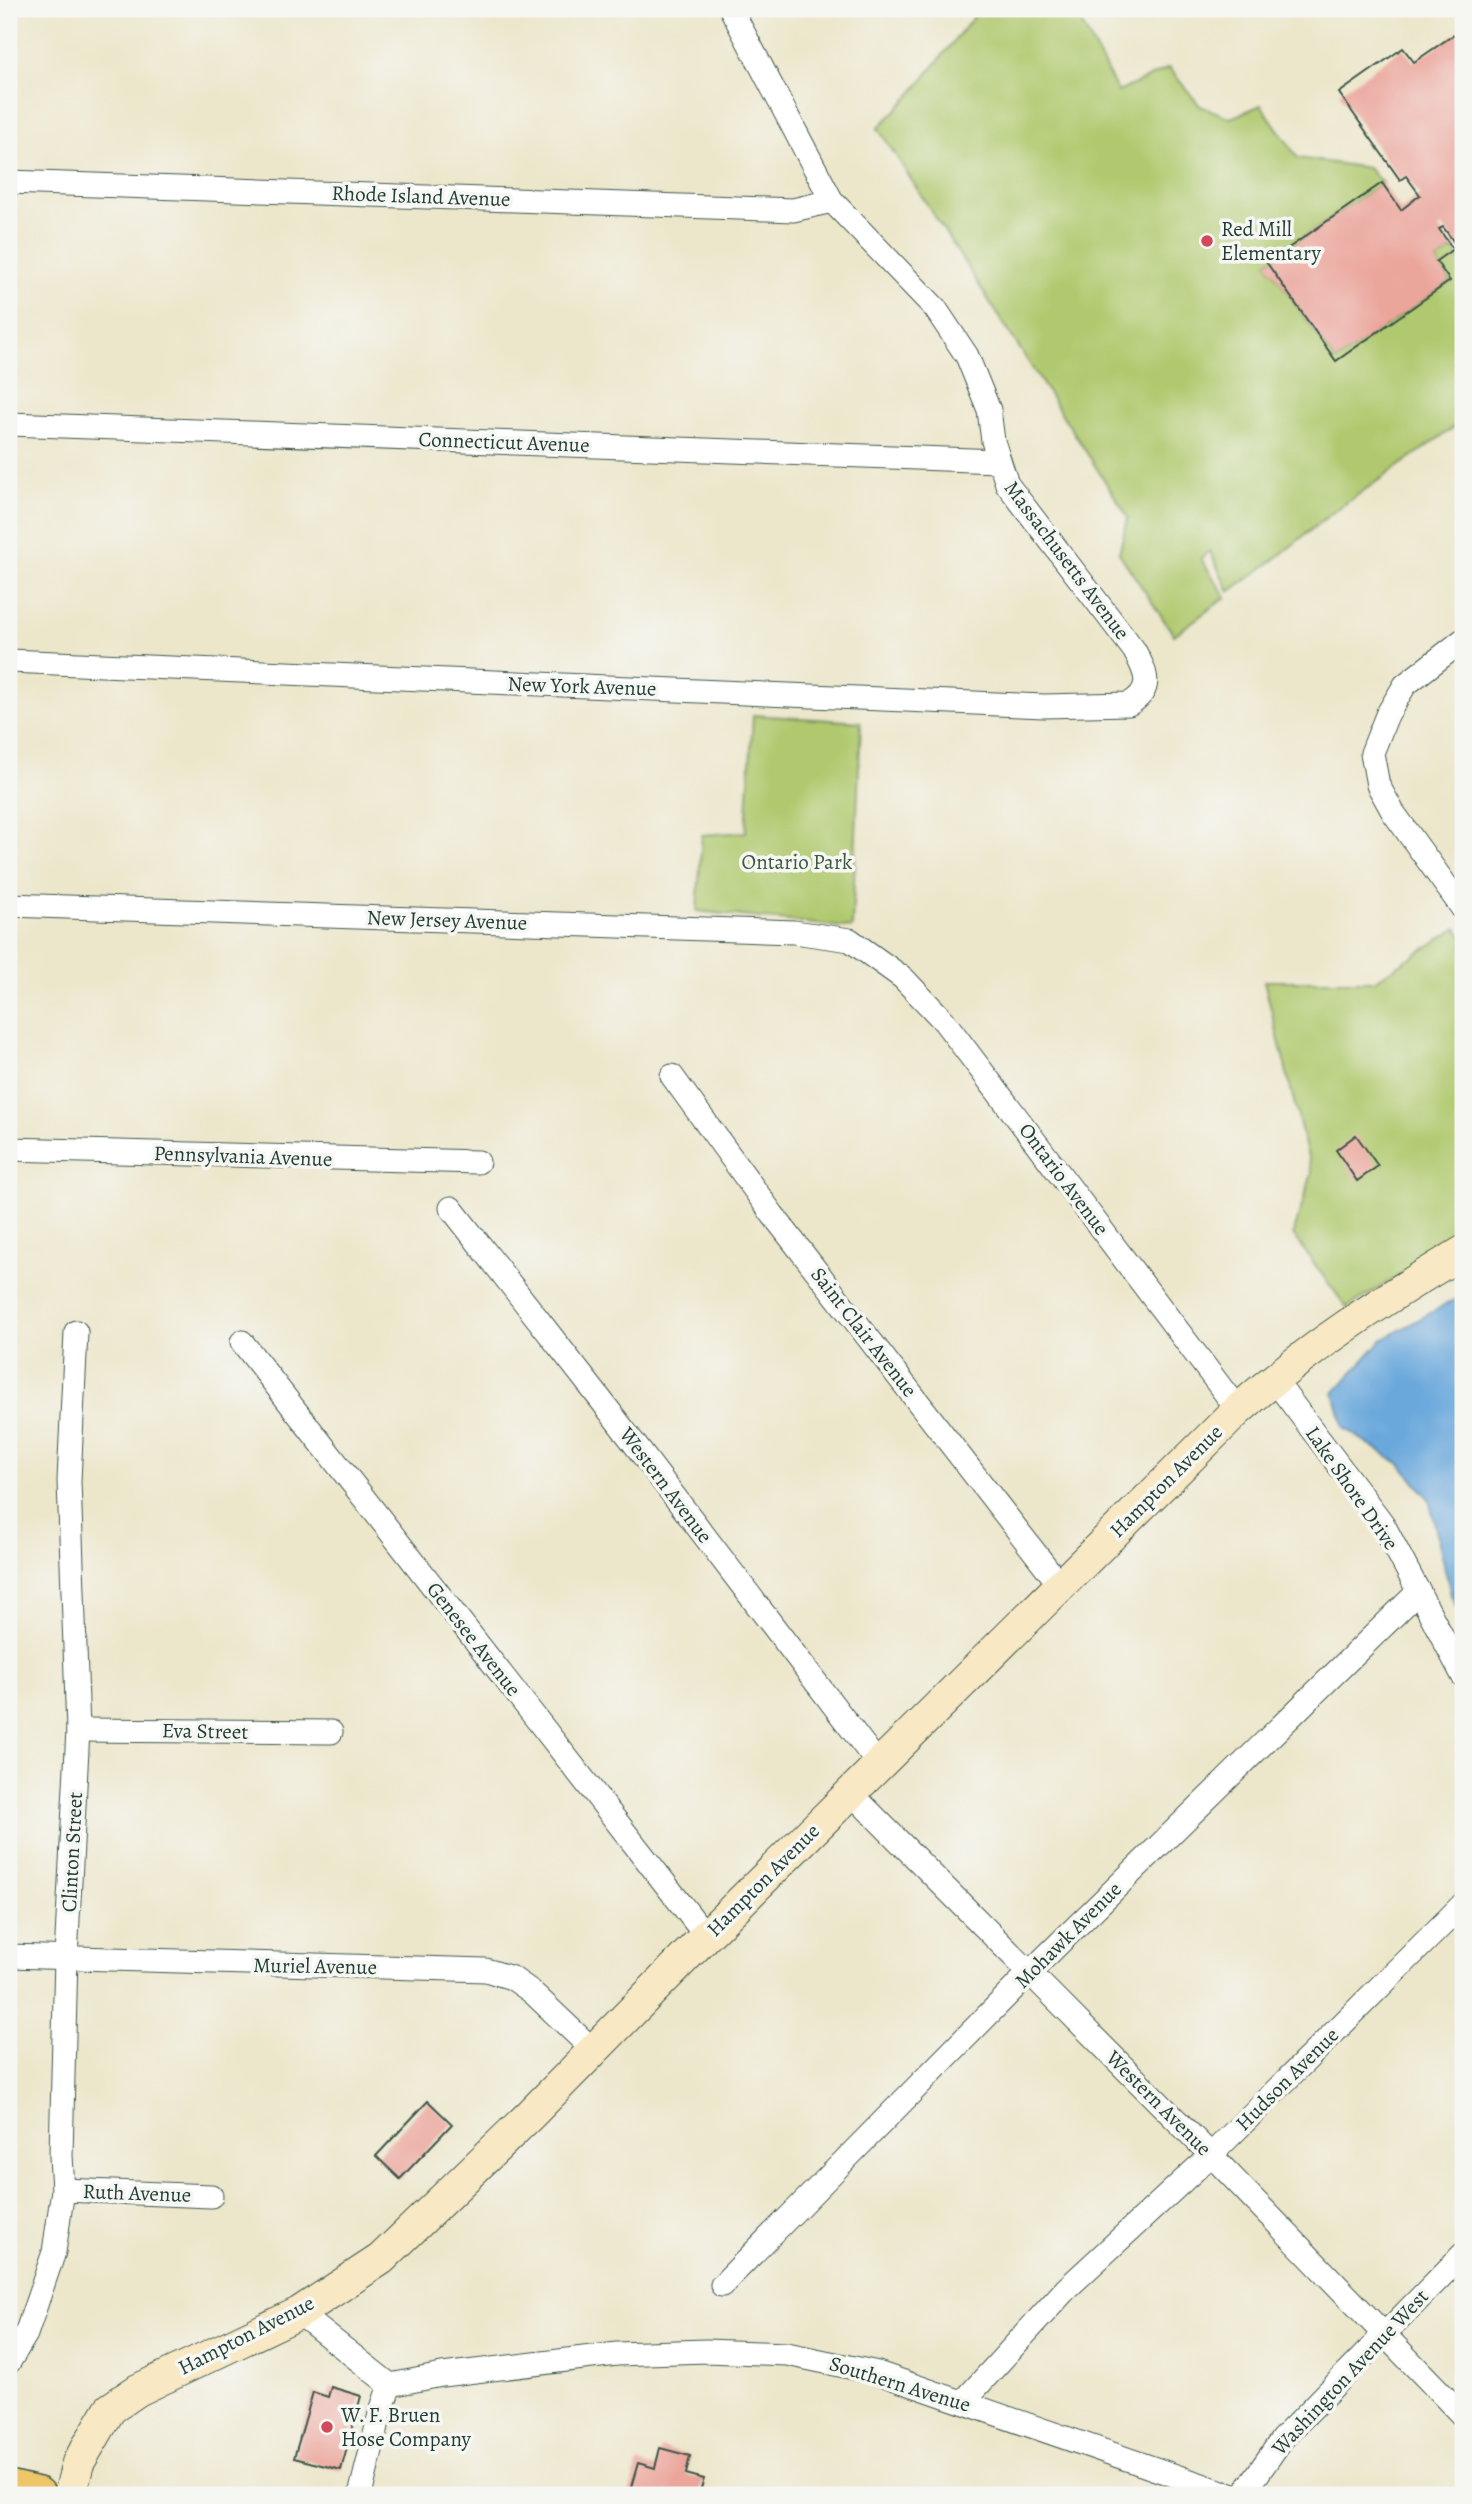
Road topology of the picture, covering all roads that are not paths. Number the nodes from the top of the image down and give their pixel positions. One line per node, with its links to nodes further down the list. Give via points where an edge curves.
1 (731, 9): 3 (street, Massachusetts Avenue)
2 (9, 182): 3 (street, Rhode Island Avenue, via 793,210)
3 (832, 201): 5 (street, Massachusetts Avenue, via 935,308 967,356 989,410)
4 (9, 424): 5 (street, Connecticut Avenue)
5 (998, 461): 8 (street, Massachusetts Avenue, via 1007,484 1134,650 1145,669)
6 (1463, 640): 10 (street, via 1405,685 1372,753 1378,785 1392,812)
7 (9, 661): 8 (street, New York Avenue, via 1044,706 1129,704 1139,699)
8 (1146, 687)
9 (9, 905): 11 (street, New Jersey Avenue, via 794,932 850,940)
10 (1463, 909)
11 (879, 959): 20 (street, Ontario Avenue, via 944,1021)
12 (672, 1076): 21 (street, Saint Clair Avenue, via 773,1215)
13 (9, 1149): 14 (street, Pennsylvania Avenue)
14 (478, 1163)
15 (451, 1208): 26 (street, Western Avenue)
16 (1463, 1252): 19 (street, Hampton Avenue, via 1390,1295)
17 (76, 1332): 24 (street, Clinton Street, via 69,1482)
18 (242, 1342): 29 (street, Genesee Avenue)
19 (1273, 1378): 20 (street, Hampton Avenue); 22 (street, Lake Shore Drive, via 1383,1524)
20 (1238, 1410): 21 (street, Hampton Avenue)
21 (1060, 1585): 26 (street, Hampton Avenue)
22 (1419, 1591): 23 (street, Lake Shore Drive); 32 (street, Mohawk Avenue)
23 (1463, 1676)
24 (78, 1730): 25 (street, Eva Street); 31 (street, Clinton Street)
25 (331, 1732)
26 (879, 1765): 27 (street, Hampton Avenue)
27 (851, 1793): 29 (street, Hampton Avenue); 32 (street, Western Avenue)
28 (1463, 1904): 34 (street, Hudson Avenue)
29 (706, 1936): 33 (street, Hampton Avenue)
30 (9, 1956): 31 (street, Muriel Avenue)
31 (66, 1957): 33 (street, Muriel Avenue, via 486,1970 512,1978 532,1992); 35 (street, Clinton Street)
32 (1030, 1972): 34 (street, Western Avenue); 38 (street, Mohawk Avenue)
33 (593, 2050): 39 (street, Hampton Avenue, via 381,2259)
34 (1211, 2155): 40 (street, Western Avenue); 43 (street, Hudson Avenue, via 1066,2289)
35 (63, 2190): 36 (street, Ruth Avenue); 41 (street, Clinton Street, via 54,2252 26,2334)
36 (211, 2196)
37 (1463, 2254): 40 (street, Washington Avenue West)
38 (722, 2285)
39 (299, 2313): 42 (street); 47 (street, Hampton Avenue, via 138,2390 110,2409 78,2463)
40 (1383, 2336): 44 (street, Western Avenue); 50 (street, Washington Avenue West, via 1282,2439)
41 (9, 2362)
42 (390, 2385): 43 (street, Southern Avenue, via 617,2354 706,2351 787,2354 878,2373); 48 (street)
43 (963, 2402): 49 (street, Southern Avenue)
44 (1463, 2416)
45 (9, 2488): 46 (main road)
46 (38, 2495)
47 (71, 2495)
48 (360, 2495)
49 (1231, 2495)
50 (1242, 2495)

